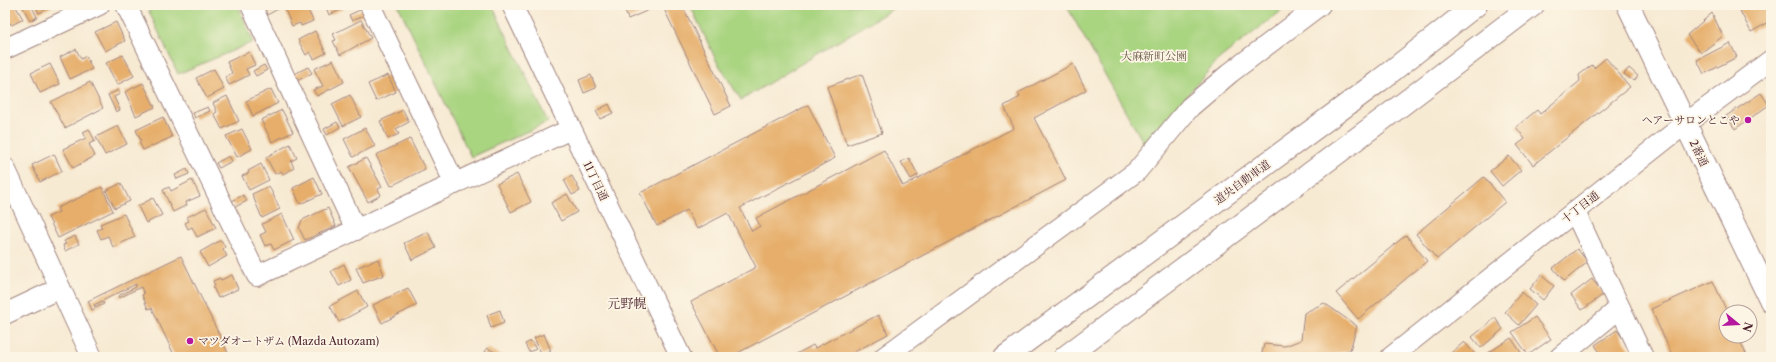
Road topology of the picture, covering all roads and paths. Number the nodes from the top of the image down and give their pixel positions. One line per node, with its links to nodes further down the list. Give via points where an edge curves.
1 (99, 5): 10 (street)
2 (126, 5): 17 (street, via 257,276)
3 (251, 5): 17 (street)
4 (370, 5): 15 (street)
5 (512, 5): 13 (street, 11丁目通)
6 (1320, 5): 24 (street, via 1230,73 1190,107 1137,171)
7 (1476, 5): 25 (main road, 道央自動車道, via 1379,81)
8 (1533, 5): 26 (main road)
9 (1628, 5): 12 (main road, 2番通)
10 (5, 48)
11 (1771, 60): 12 (street, 十丁目通)
12 (1685, 124): 16 (street, 十丁目通); 19 (main road, 2番通)
13 (571, 129): 15 (street); 23 (street, 11丁目通)
14 (5, 168): 18 (street)
15 (455, 184): 17 (street)
16 (1575, 212): 20 (street); 27 (street, 十丁目通)
17 (356, 230)
18 (60, 288): 21 (street); 22 (street)
19 (1771, 301)
20 (1620, 308): 28 (street); 29 (street)
21 (5, 314)
22 (92, 357)
23 (681, 357)
24 (884, 357)
25 (1005, 357)
26 (1065, 357)
27 (1391, 357)
28 (1560, 357)
29 (1643, 357)

